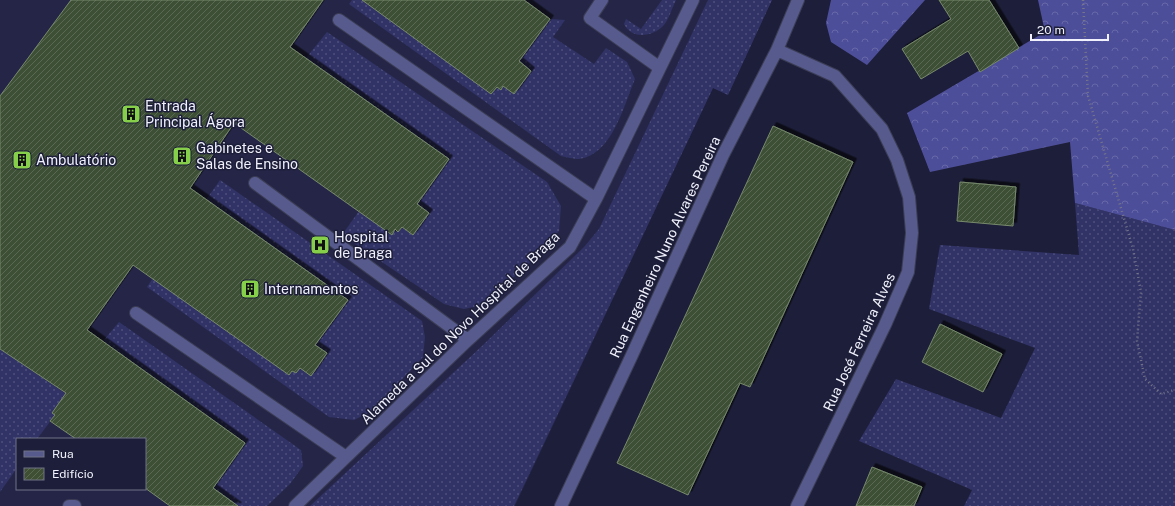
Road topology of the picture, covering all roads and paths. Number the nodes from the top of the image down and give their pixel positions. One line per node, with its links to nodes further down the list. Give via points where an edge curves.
1 (602, 0): 7 (street, via 590,18)
2 (693, 0): 7 (street, Alameda a Sul do Novo Hospital de Braga)
3 (798, 0): 6 (street, Rua Engenheiro Nuno Alvares Pereira)
4 (1083, 0): 12 (path, via 1088,96 1133,249 1141,292 1137,341 1145,380 1161,394)
5 (339, 20): 9 (street)
6 (776, 50): 17 (street, Rua Engenheiro Nuno Alvares Pereira, via 723,155); 18 (street, Rua José Ferreira Alves, via 835,76 882,129 897,160 909,197 912,233 908,272)
7 (660, 68): 9 (street, Alameda a Sul do Novo Hospital de Braga)
8 (255, 183): 11 (street)
9 (596, 199): 11 (street, Alameda a Sul do Novo Hospital de Braga, via 570,247)
10 (136, 313): 13 (street)
11 (468, 340): 13 (street, Alameda a Sul do Novo Hospital de Braga)
12 (1175, 390)
13 (346, 458): 16 (street, Alameda a Sul do Novo Hospital de Braga)
14 (69, 506): 15 (street)
15 (74, 506)
16 (295, 506)
17 (561, 506)
18 (797, 506)

